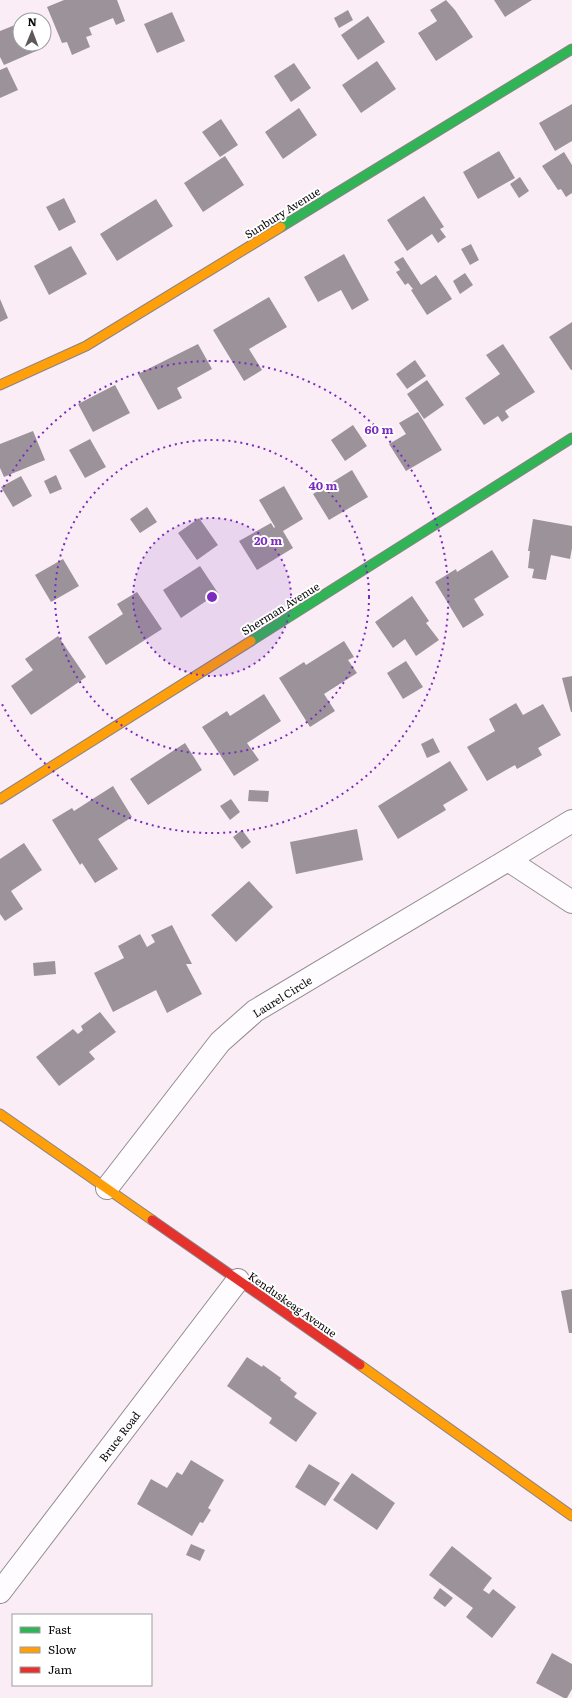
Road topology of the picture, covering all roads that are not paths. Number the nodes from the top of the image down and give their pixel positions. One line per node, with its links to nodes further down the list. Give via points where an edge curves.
1 (572, 49): 2 (street, Sunbury Avenue, via 86,346)
2 (0, 385)
3 (572, 438): 4 (street, Sherman Avenue)
4 (0, 799)
5 (572, 821): 6 (street, Laurel Circle)
6 (508, 860): 7 (street); 9 (street, Laurel Circle, via 255,1011 220,1042)
7 (572, 902)
8 (0, 1114): 9 (street, Kenduskeag Avenue)
9 (107, 1188): 10 (street, Kenduskeag Avenue)
10 (238, 1280): 11 (street, Kenduskeag Avenue); 12 (street, Bruce Road)
11 (572, 1516)
12 (0, 1592)

